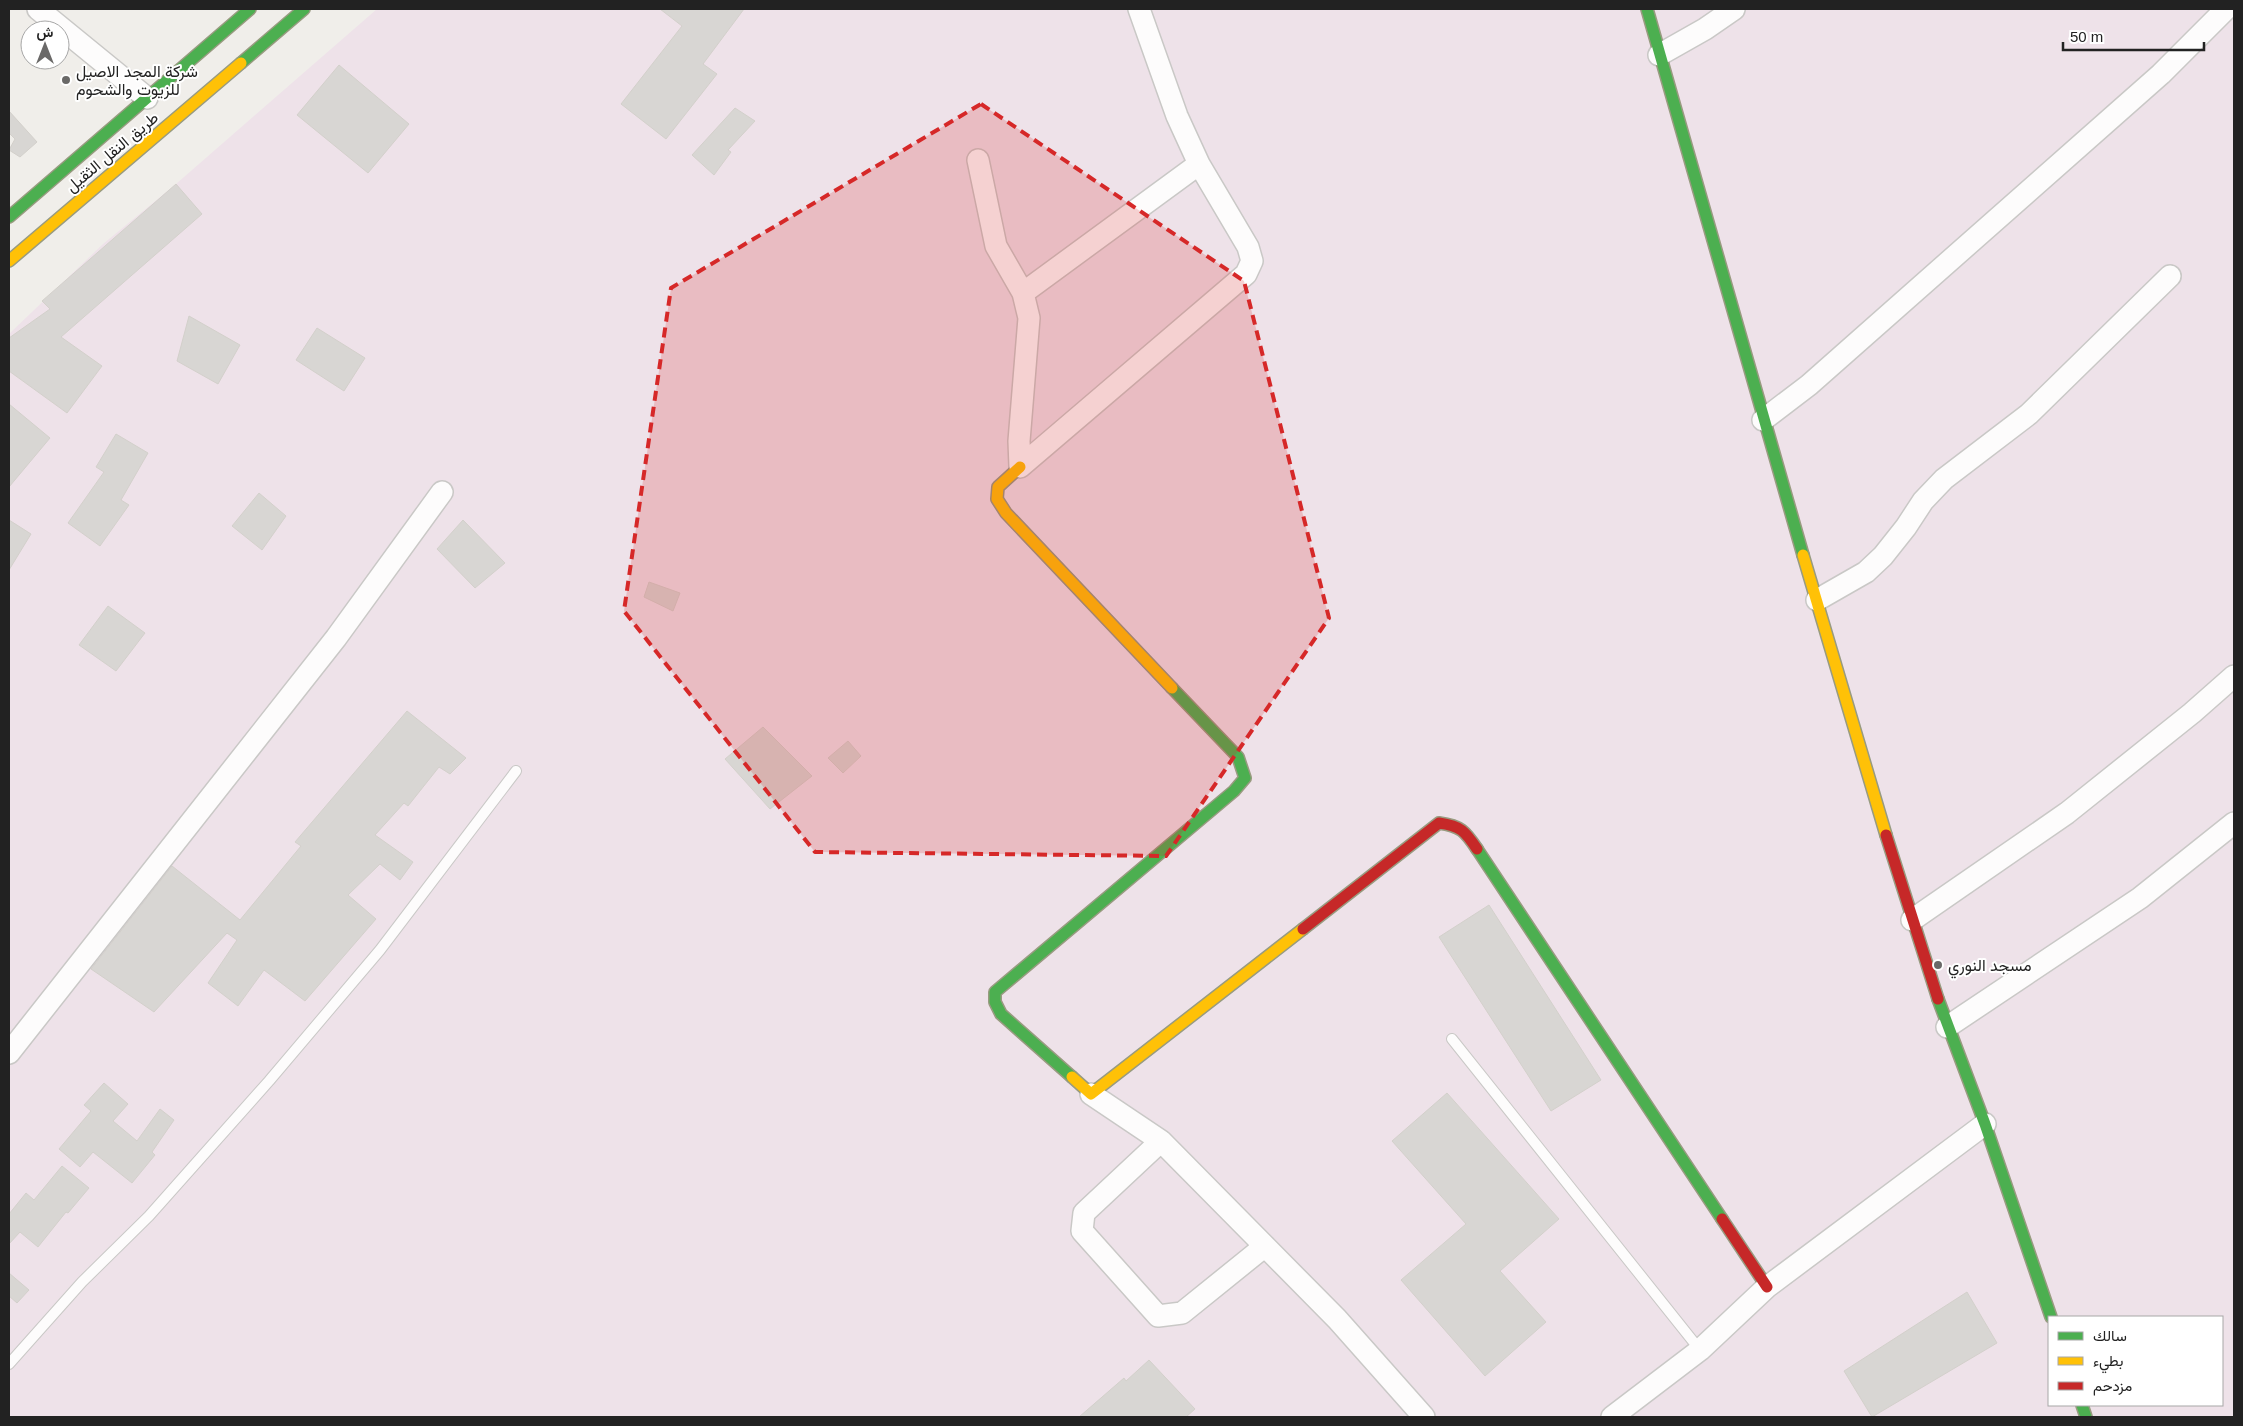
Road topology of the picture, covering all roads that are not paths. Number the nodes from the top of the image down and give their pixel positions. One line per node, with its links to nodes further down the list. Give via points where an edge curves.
1 (38, 9): 9 (street)
2 (250, 9): 9 (main road, طريق النقل الثقيل)
3 (304, 9): 13 (main road, طريق النقل الثقيل)
4 (1139, 9): 11 (street, via 1177,116)
5 (1647, 9): 8 (main road)
6 (1734, 9): 8 (street)
7 (2226, 9): 16 (street, via 2161,74 1809,385)
8 (1660, 55): 16 (main road)
9 (147, 98): 12 (main road, طريق النقل الثقيل)
10 (978, 160): 15 (street, via 996,246)
11 (1199, 164): 15 (street); 17 (street, via 1248,247 1252,260 1246,274)
12 (9, 217)
13 (9, 261)
14 (2170, 276): 19 (street, via 2030,414 1944,479 1923,501 1883,556 1866,572)
15 (1023, 293): 17 (street, via 1029,318 1019,441)
16 (1763, 420): 19 (main road)
17 (1020, 468): 27 (main road, via 998,486 997,499 1006,513 1238,757 1245,778 1234,791 995,992 995,1002 1001,1014)
18 (442, 492): 26 (street, via 336,638)
19 (1817, 600): 23 (main road)
20 (2234, 676): 23 (street, via 2067,813)
21 (516, 771): 34 (lane, via 380,950 270,1081 149,1216 82,1282)
22 (2234, 823): 24 (street, via 2140,898)
23 (1912, 920): 24 (main road)
24 (1948, 1027): 28 (main road)
25 (1452, 1039): 33 (lane)
26 (9, 1053)
27 (1092, 1094): 29 (street); 31 (main road, via 1439,823 1454,825 1465,831)
28 (1985, 1124): 31 (street); 32 (main road)
29 (1160, 1141): 30 (street); 30 (street, via 1084,1213 1082,1231 1158,1316 1182,1313)
30 (1265, 1246): 35 (street, via 1337,1319)
31 (1767, 1288): 33 (street)
32 (2052, 1316)
33 (1700, 1350): 36 (street)
34 (9, 1364)
35 (1424, 1417)
36 (1612, 1417)

